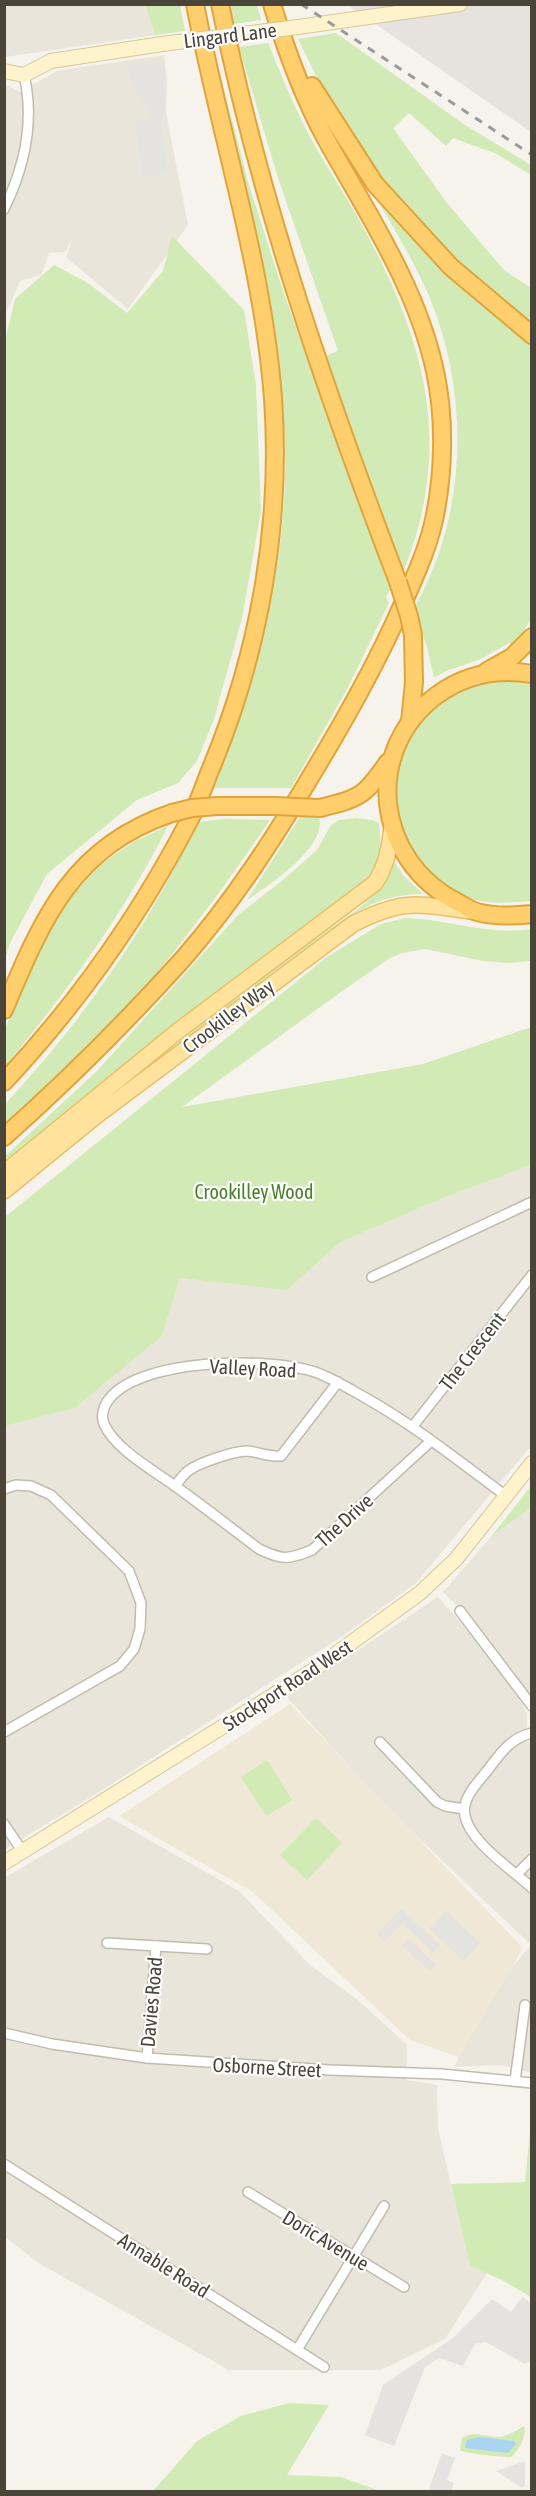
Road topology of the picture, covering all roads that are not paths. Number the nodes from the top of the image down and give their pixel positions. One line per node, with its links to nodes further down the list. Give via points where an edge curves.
1 (195, 4): 20 (highway, via 260,297 273,397 273,517 262,598 243,679 219,751 189,820 121,935 47,1036)
2 (220, 4): 14 (highway, bridge, via 256,162 296,299 409,616 414,682)
3 (272, 4): 5 (highway)
4 (460, 4): 7 (main road, Lingard Lane, bridge, via 51,61)
5 (284, 43): 10 (highway, via 375,184 451,267); 21 (highway, via 325,136 365,205 418,313 435,371 441,423 435,517 421,561 382,648 351,710 283,824 183,958 72,1076)
6 (4, 71): 7 (main road)
7 (24, 75): 8 (street, via 29,102 26,148)
8 (9, 187): 9 (street)
9 (4, 209)
10 (531, 335)
11 (531, 637): 12 (highway, via 512,657)
12 (486, 672): 13 (highway); 14 (highway, via 448,687)
13 (531, 674)
14 (410, 722): 15 (highway)
15 (394, 753): 16 (highway, via 387,790); 19 (highway, bridge, via 372,785 353,800 320,808 192,808 133,829 75,875 51,910)
16 (392, 828): 17 (highway, via 403,853 423,879 441,894); 22 (main road, Crookilley Way, via 389,855 375,883 178,1031)
17 (477, 912): 18 (highway); 23 (main road, Crookilley Way, via 411,904 375,913 353,924 96,1116)
18 (531, 914)
19 (4, 1010)
20 (4, 1082)
21 (4, 1137)
22 (4, 1173)
23 (4, 1191)
24 (531, 1202): 26 (street)
25 (531, 1275): 29 (street, The Crescent)
26 (372, 1277)
27 (338, 1382): 28 (street, Valley Road, via 283,1365 188,1365 143,1378 112,1394); 29 (street, Valley Road); 32 (street, via 280,1456 243,1451 188,1471)
28 (104, 1407): 32 (street, The Drive, via 102,1420 108,1432)
29 (413, 1426): 30 (street, Valley Road)
30 (431, 1441): 32 (street, The Drive, via 312,1550 291,1558 259,1549); 34 (street)
31 (531, 1463): 34 (main road, Stockport Road West)
32 (175, 1486)
33 (4, 1488): 37 (street, via 31,1486 51,1495 129,1571 141,1603 134,1649 120,1666)
34 (506, 1496): 42 (main road, Stockport Road West, via 456,1559 420,1593 312,1671)
35 (460, 1611): 36 (street)
36 (531, 1706)
37 (4, 1732)
38 (531, 1733): 40 (street, via 506,1746 471,1792)
39 (380, 1742): 40 (street, via 438,1802)
40 (464, 1809): 45 (street, via 471,1833)
41 (4, 1824): 42 (street)
42 (23, 1852): 44 (main road, Stockport Road West)
43 (531, 1859): 45 (street)
44 (4, 1863)
45 (517, 1874): 46 (street)
46 (531, 1888)
47 (107, 1943): 48 (street)
48 (156, 1946): 49 (street); 52 (street, Davies Road)
49 (207, 1949)
50 (525, 2006): 53 (street)
51 (4, 2033): 52 (street, Osborne Street)
52 (147, 2058): 53 (street, Osborne Street)
53 (515, 2081): 54 (street, Osborne Street)
54 (531, 2084)
55 (4, 2163): 60 (street, Annable Road)
56 (248, 2192): 58 (street, Doric Avenue)
57 (384, 2206): 58 (street)
58 (354, 2257): 59 (street, Doric Avenue); 60 (street)
59 (404, 2287)
60 (297, 2350): 61 (street, Annable Road)
61 (324, 2367)

